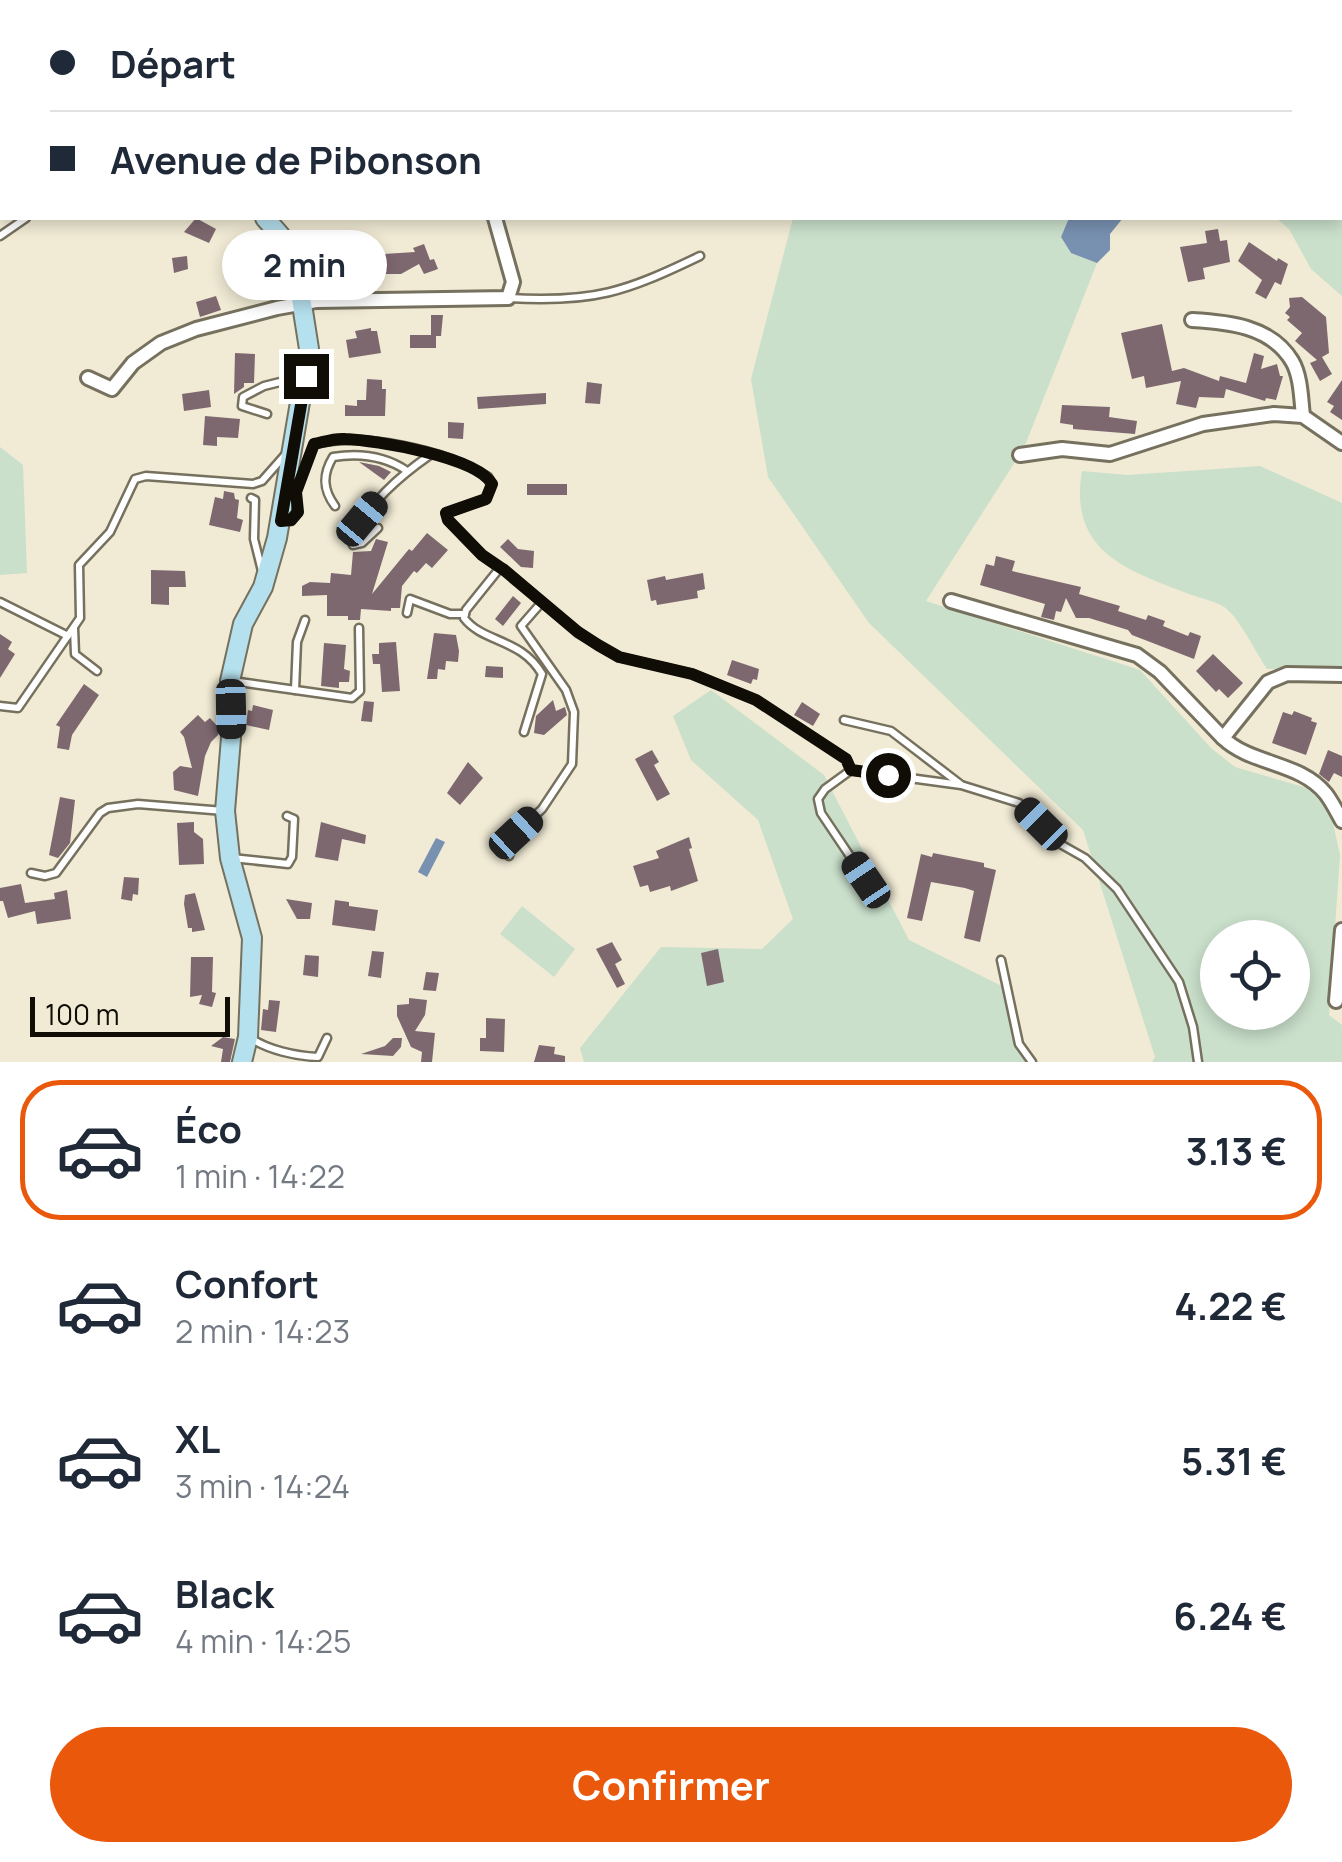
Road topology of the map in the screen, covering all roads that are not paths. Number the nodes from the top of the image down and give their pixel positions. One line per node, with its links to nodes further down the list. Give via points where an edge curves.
1 (23, 220): 4 (lane)
2 (268, 220): 7 (street, via 280,235)
3 (496, 220): 6 (street, via 513,282)
4 (0, 236)
5 (700, 256): 6 (lane, via 598,298)
6 (508, 298): 7 (street)
7 (302, 303): 9 (street); 10 (street, via 161,342 112,388)
8 (1192, 320): 12 (street, via 1236,323 1268,337 1292,360)
9 (306, 376): 11 (lane, via 243,397 246,409); 13 (street)
10 (88, 378)
11 (266, 414)
12 (1303, 416): 14 (street); 16 (street, via 1204,424 1110,454 1062,449)
13 (295, 443): 20 (street); 30 (lane, via 253,484 134,479 110,532 78,565 80,618)
14 (1342, 443)
15 (431, 454): 17 (lane); 20 (lane, via 340,438 314,444 296,492 298,512); 22 (lane, via 488,477 486,499 446,513)
16 (1020, 455)
17 (407, 471): 19 (lane, via 392,460 333,458 324,485); 21 (lane, via 362,519 352,544)
18 (251, 498): 23 (lane)
19 (334, 506)
20 (281, 521): 23 (street)
21 (378, 528)
22 (502, 570): 26 (lane); 28 (lane)
23 (266, 576): 35 (street, via 243,624)
24 (951, 601): 40 (street, via 1137,655)
25 (0, 602): 32 (lane)
26 (542, 602): 41 (lane, via 619,657 692,674 756,700 846,759); 46 (lane, via 521,626 566,690 574,712 572,764 542,809 516,833)
27 (407, 613): 28 (lane, via 410,599)
28 (465, 614): 39 (lane, via 472,628 524,652 542,674)
29 (305, 620): 36 (lane)
30 (74, 627): 32 (lane); 33 (lane, via 76,654)
31 (360, 628): 36 (lane, via 360,691 352,698)
32 (68, 636): 37 (lane, via 18,708)
33 (96, 671)
34 (1342, 675): 40 (street, via 1288,674 1268,682)
35 (230, 681): 36 (lane); 43 (street)
36 (295, 690)
37 (0, 706)
38 (844, 720): 42 (lane, via 891,731)
39 (524, 732)
40 (1223, 738): 45 (street, via 1236,750 1300,774 1324,791)
41 (851, 770): 42 (lane); 49 (lane, via 818,799 820,813)
42 (962, 784): 57 (lane, via 1020,803 1117,889 1179,982)
43 (225, 811): 47 (street); 48 (lane, via 120,804 100,813 56,872)
44 (287, 816): 47 (lane, via 294,820 288,864)
45 (1342, 821)
46 (509, 856)
47 (230, 858): 53 (street, via 252,938)
48 (31, 874)
49 (866, 880)
50 (1342, 930): 52 (street)
51 (1001, 960): 56 (lane, via 1019,1044)
52 (1336, 1001)
53 (248, 1036): 54 (lane, via 304,1056 318,1056); 55 (street)
54 (327, 1038)
55 (242, 1062)
56 (1032, 1062)
57 (1198, 1062)

